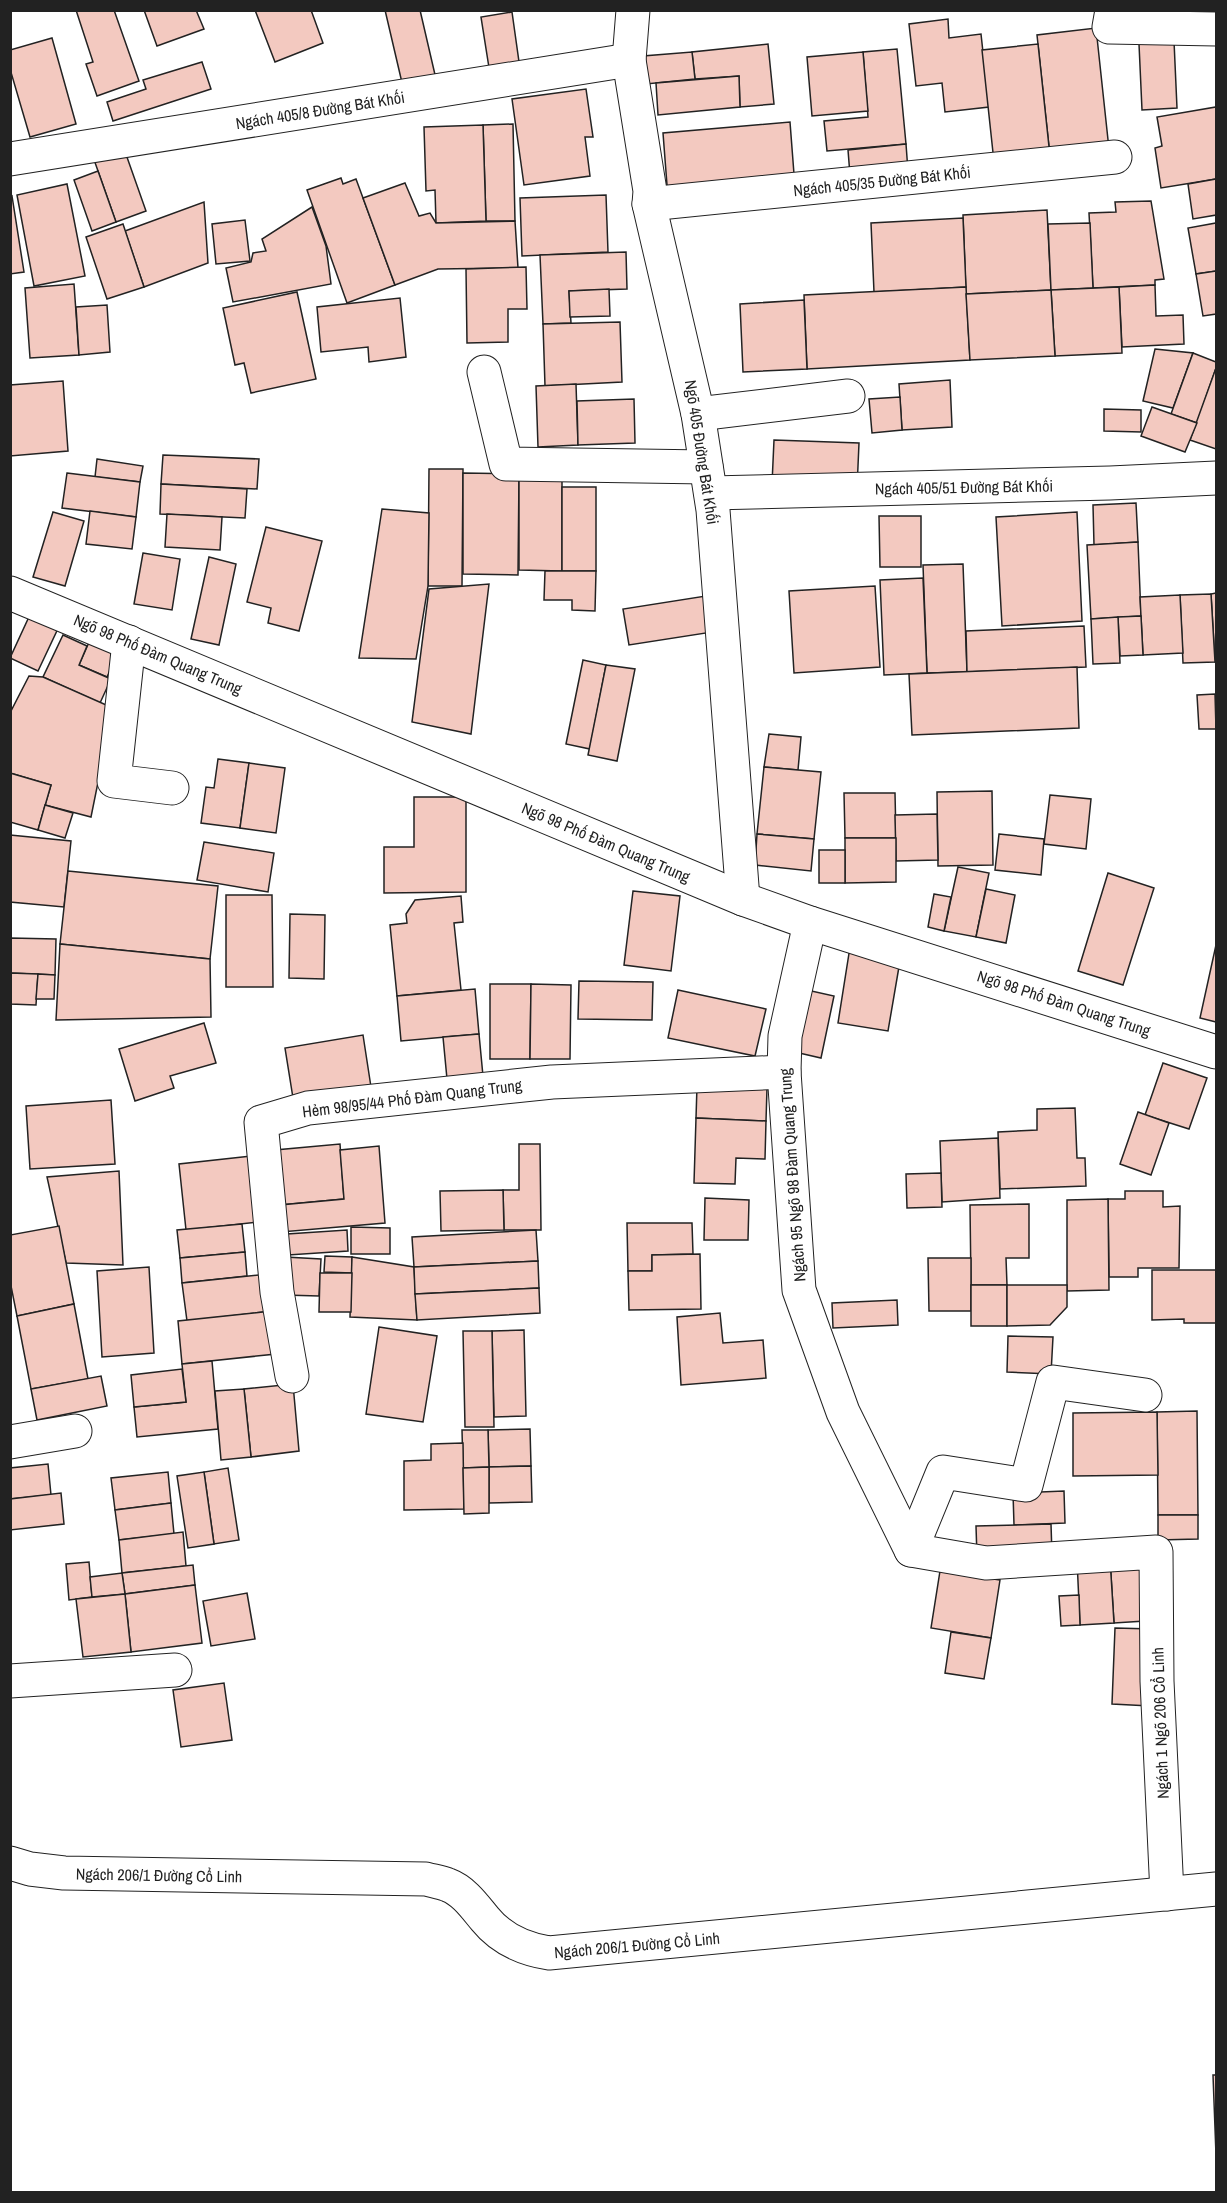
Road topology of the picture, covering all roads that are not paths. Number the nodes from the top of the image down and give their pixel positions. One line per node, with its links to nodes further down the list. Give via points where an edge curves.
1 (633, 10): 4 (street, Ngõ 405 Đường Bát Khối)
2 (1112, 10): 3 (street, via 1109,27)
3 (1216, 30)
4 (628, 60): 6 (street, Ngách 405/8 Đường Bát Khối); 7 (street, Ngõ 405 Đường Bát Khối)
5 (1115, 157): 7 (street, Ngách 405/35 Đường Bát Khối)
6 (10, 159)
7 (649, 204): 10 (street, Ngõ 405 Đường Bát Khối)
8 (484, 372): 12 (street, Ngách 405/51 Đường Bát Khối, via 506,464)
9 (848, 396): 10 (street)
10 (698, 414): 12 (street, Ngõ 405 Đường Bát Khối)
11 (1216, 478): 12 (street, Ngách 405/51 Đường Bát Khối, via 1110,483)
12 (709, 480): 16 (street, Ngõ 405 Đường Bát Khối)
13 (10, 593): 14 (street, Ngõ 98 Phố Đàm Quang Trung)
14 (129, 642): 15 (street, via 114,781); 16 (street, Ngõ 98 Phố Đàm Quang Trung)
15 (172, 788)
16 (743, 899): 17 (street, Ngõ 98 Phố Đàm Quang Trung)
17 (810, 923): 18 (street, Ngõ 98 Phố Đàm Quang Trung); 19 (street, Ngách 95 Ngõ 98 Đàm Quang Trung, via 785,1036)
18 (1216, 1052)
19 (784, 1072): 20 (street, Hẻm 98/95/44 Phố Đàm Quang Trung, via 552,1082 308,1108 261,1122 278,1292); 24 (street, Ngách 95 Ngõ 98 Đàm Quang Trung, via 799,1290 843,1412)
20 (292, 1376)
21 (1145, 1395): 24 (street, via 1053,1382 1026,1485 943,1472)
22 (75, 1431): 23 (street)
23 (10, 1442)
24 (911, 1550): 29 (street, Ngách 1 Ngõ 206 Cổ Linh, via 986,1563 1156,1552 1156,1681)
25 (175, 1670): 26 (street)
26 (10, 1680)
27 (10, 1863): 29 (street, Ngách 206/1 Đường Cổ Linh, via 64,1874 426,1879 450,1885 504,1938 528,1950 549,1953)
28 (1216, 1889): 29 (street, Ngách 206/1 Đường Cổ Linh)
29 (1167, 1894)

